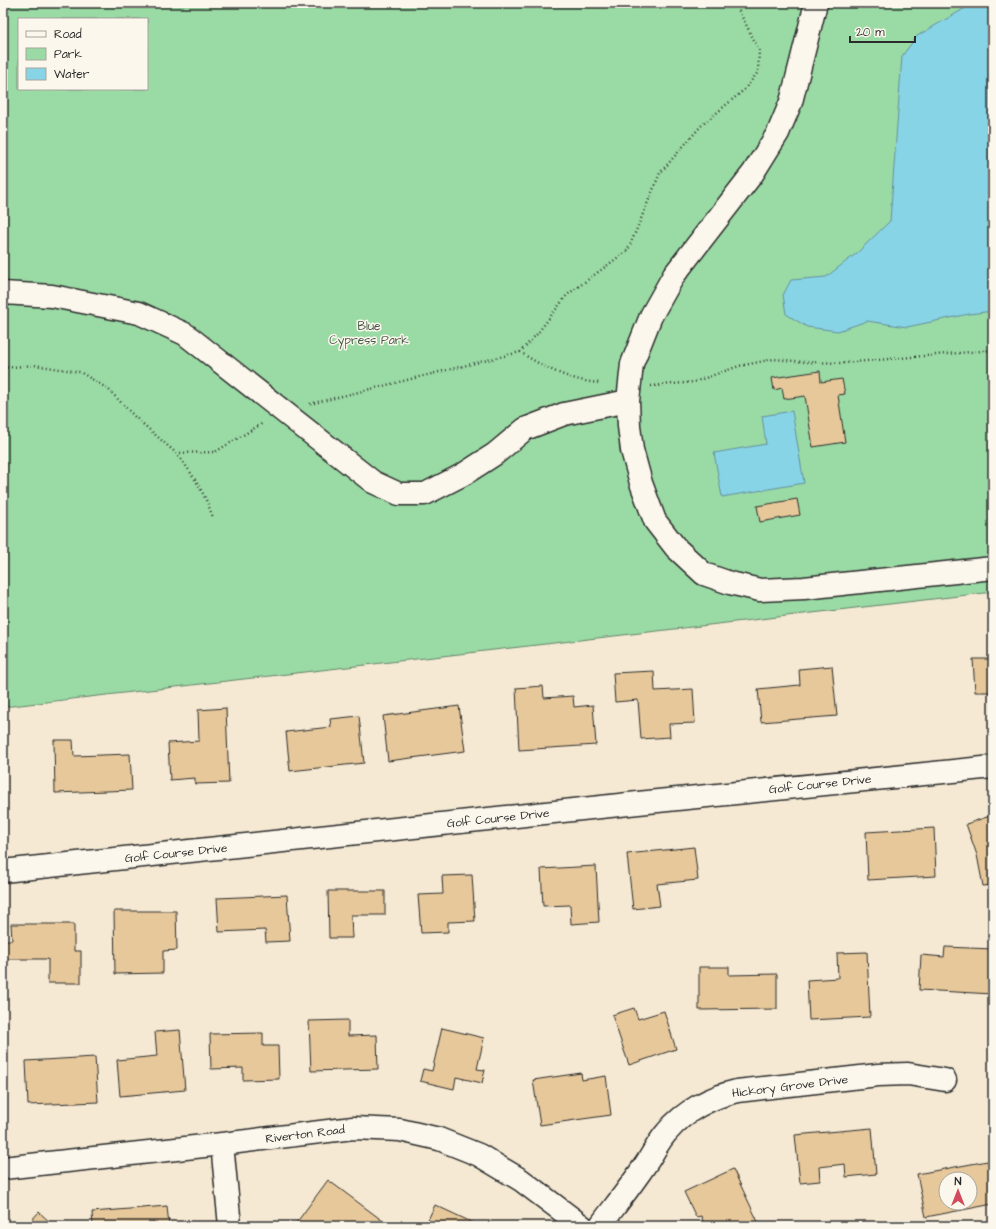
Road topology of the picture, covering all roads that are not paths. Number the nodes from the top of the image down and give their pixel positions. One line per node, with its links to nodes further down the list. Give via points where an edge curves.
1 (816, 3): 3 (street, via 790,102 778,133 753,173 674,275 658,302 632,364)
2 (3, 294): 3 (street, via 52,296 139,313 185,334 374,482 399,494 425,494 495,454 525,429)
3 (628, 393): 4 (street, via 632,450 655,521 676,548 704,574 760,590)
4 (993, 568)
5 (993, 767): 6 (street, Golf Course Drive)
6 (3, 871)
7 (945, 1080): 12 (street, Hickory Grove Drive, via 908,1074 878,1075 724,1094 705,1102 666,1132)
8 (222, 1144): 9 (street, Riverton Road); 10 (street); 11 (street, Riverton Road, via 353,1128 400,1130 439,1139 479,1156 522,1180)
9 (3, 1168)
10 (230, 1226)
11 (582, 1226)
12 (600, 1226)

